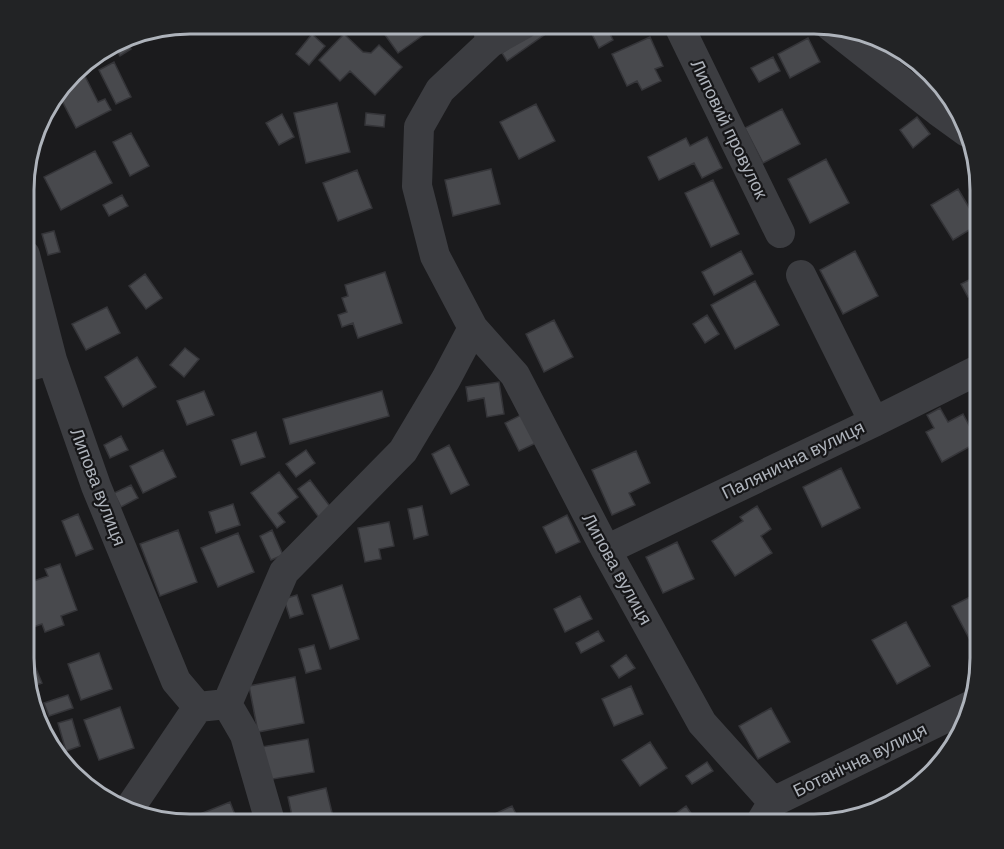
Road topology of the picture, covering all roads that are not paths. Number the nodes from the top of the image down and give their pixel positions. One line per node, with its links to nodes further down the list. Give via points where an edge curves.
1 (488, 34): 7 (street, Липова вулиця, via 440,90 419,126 417,186 435,256)
2 (683, 35): 5 (street, Липовий провулок)
3 (847, 38): 4 (street)
4 (943, 104)
5 (780, 233)
6 (801, 275): 11 (street)
7 (473, 328): 12 (street, Липова вулиця, via 515,375); 13 (street, via 403,451 284,572)
8 (34, 333): 9 (street, Липова вулиця)
9 (38, 364): 13 (street, Липова вулиця, via 96,486 176,681)
10 (969, 374): 11 (street, Палянична вулиця)
11 (874, 422): 12 (street, Палянична вулиця)
12 (606, 550): 16 (street, Липова вулиця, via 702,723)
13 (212, 705): 15 (street); 17 (street, Липова вулиця, via 245,735)
14 (960, 711): 16 (street, Ботанічна вулиця)
15 (134, 804)
16 (766, 813)
17 (268, 814)

